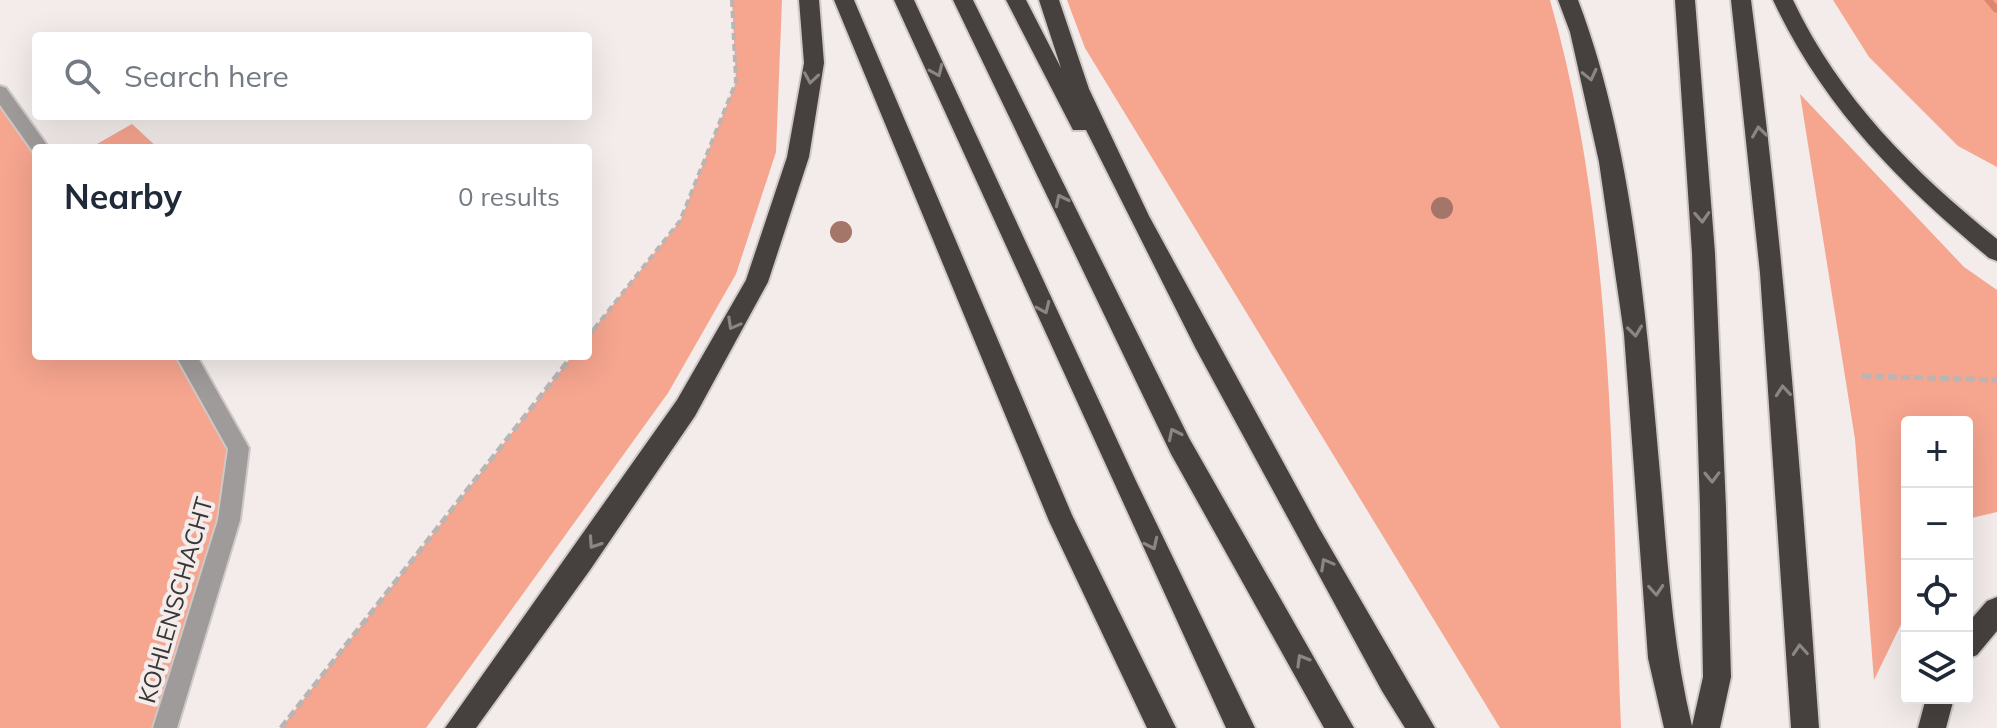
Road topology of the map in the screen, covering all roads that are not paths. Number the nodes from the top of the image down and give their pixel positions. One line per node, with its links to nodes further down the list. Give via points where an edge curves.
1 (809, 0): 20 (highway, one-way to 20, via 814,63 798,157 757,282 686,408)
2 (844, 0): 21 (highway, via 1062,521)
3 (904, 0): 22 (highway, one-way to 22)
4 (963, 0): 23 (highway, one-way to 4, via 1180,446)
5 (1016, 0): 13 (highway, via 1078,120)
6 (1049, 0): 13 (highway, via 1062,48)
7 (1568, 0): 25 (highway, one-way to 25, via 1610,162 1636,334 1662,658)
8 (1685, 0): 26 (highway, one-way to 26, via 1710,355 1717,677)
9 (1741, 0): 27 (highway, one-way to 9, via 1763,160)
10 (1783, 0): 14 (highway, via 1822,74 1856,119 1896,163)
11 (0, 92): 12 (lane)
12 (37, 144)
13 (1112, 168): 24 (highway, one-way to 13, via 1277,477)
14 (1997, 252)
15 (188, 360): 19 (lane, KOHLENSCHACHT, via 239,448 229,520)
16 (1997, 610): 17 (highway)
17 (1973, 638)
18 (1938, 704): 28 (highway)
19 (165, 728)
20 (459, 728)
21 (1162, 728)
22 (1241, 728)
23 (1340, 728)
24 (1421, 728)
25 (1678, 728)
26 (1706, 728)
27 (1805, 728)
28 (1932, 728)

